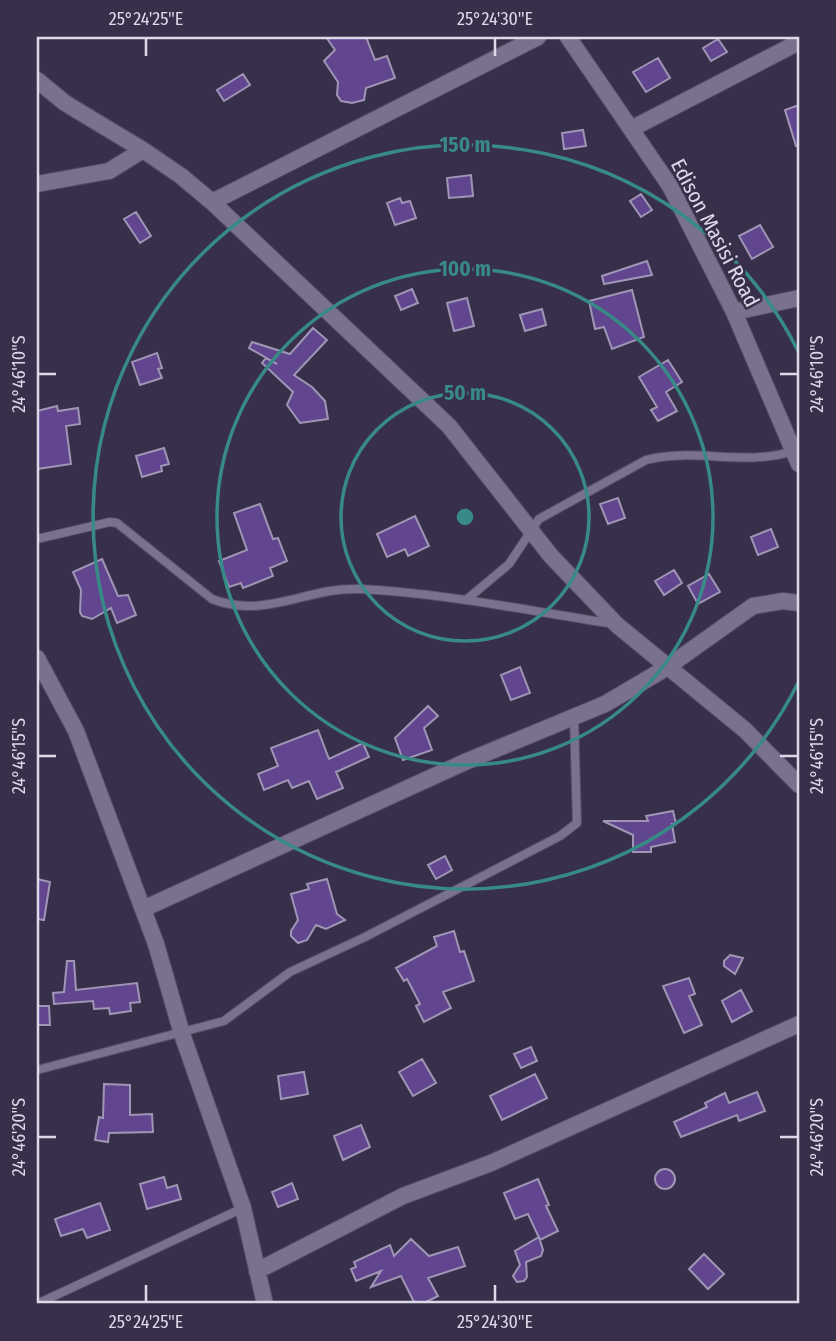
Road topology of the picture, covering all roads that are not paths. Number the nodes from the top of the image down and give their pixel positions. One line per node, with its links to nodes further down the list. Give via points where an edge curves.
1 (538, 37): 8 (street)
2 (568, 37): 5 (street, Edison Masisi Road)
3 (799, 42): 5 (street)
4 (37, 80): 6 (street, via 65,103)
5 (631, 129): 10 (street, Edison Masisi Road, via 670,186)
6 (143, 150): 7 (street, via 109,171); 8 (street)
7 (37, 184)
8 (212, 202): 12 (street, via 449,426)
9 (799, 298): 10 (street)
10 (734, 312): 11 (street, Edison Masisi Road)
11 (797, 455): 12 (lane, via 664,455 646,460 539,519)
12 (530, 530): 14 (lane, via 509,564); 16 (street)
13 (37, 539): 14 (lane, via 117,523 212,599 229,605 266,605 346,589)
14 (466, 600): 16 (lane)
15 (799, 603): 18 (street, via 753,606)
16 (617, 625): 18 (street)
17 (38, 661): 21 (street, via 76,731)
18 (666, 668): 19 (street); 20 (street, via 745,730)
19 (574, 717): 21 (street, via 464,762); 23 (lane, via 577,823 487,874 290,972 224,1021)
20 (799, 785)
21 (143, 909): 23 (street)
22 (799, 1024): 26 (street, via 491,1163 403,1196)
23 (182, 1034): 24 (lane); 25 (street)
24 (37, 1070)
25 (243, 1208): 26 (street); 27 (lane)
26 (257, 1270): 28 (street)
27 (37, 1304)
28 (265, 1304)

